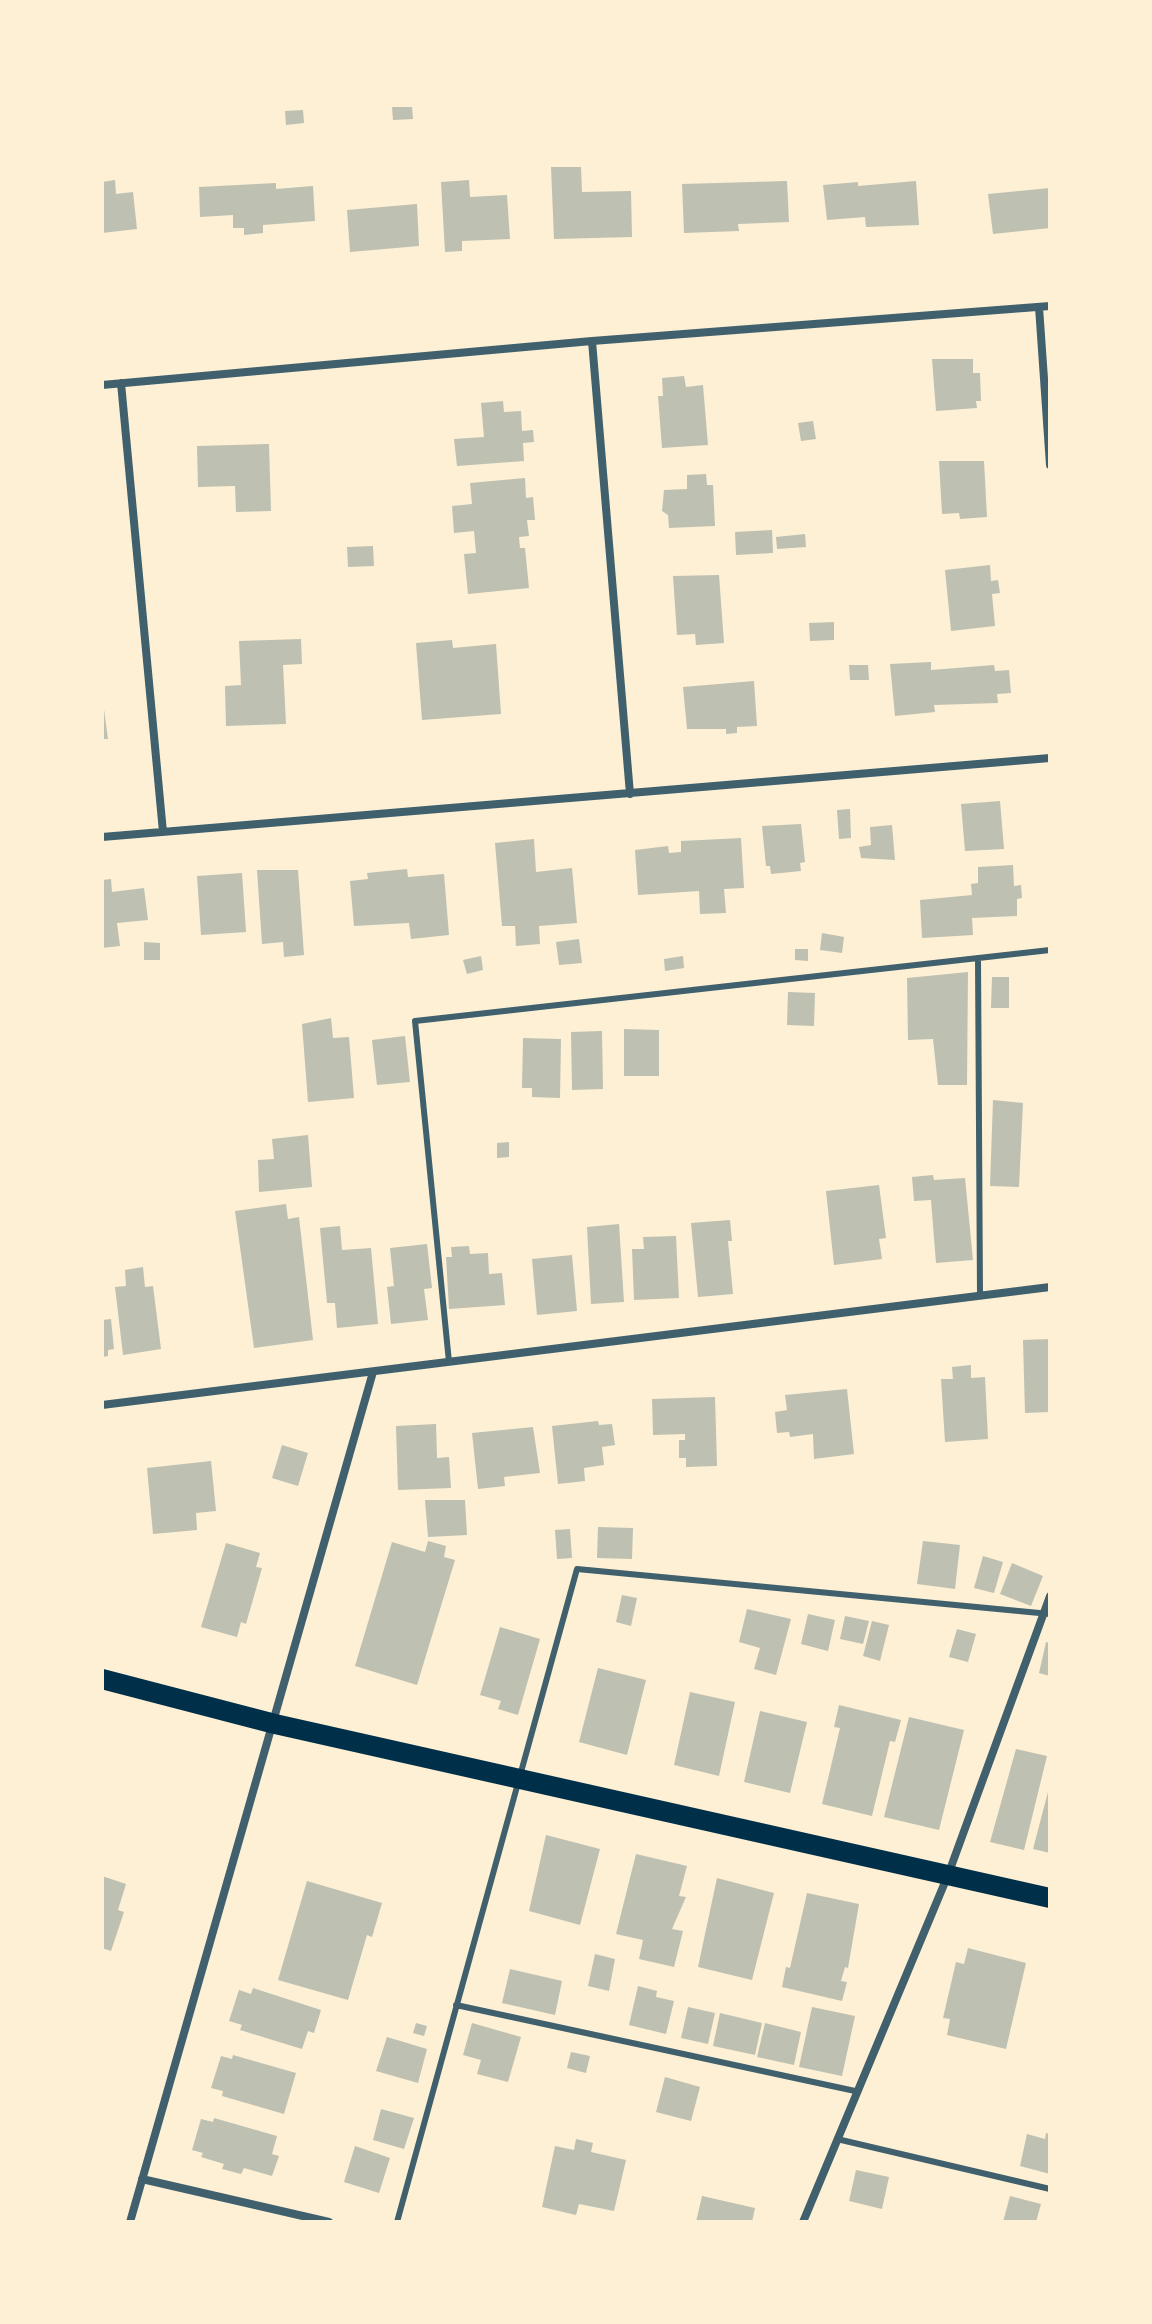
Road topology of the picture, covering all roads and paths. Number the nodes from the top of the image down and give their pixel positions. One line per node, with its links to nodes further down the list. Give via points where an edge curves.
1 (1050, 306): 2 (street)
2 (1039, 307): 3 (street); 6 (street)
3 (592, 341): 4 (street); 8 (street)
4 (121, 383): 5 (street); 9 (street)
5 (102, 385)
6 (1050, 465)
7 (1050, 758): 8 (street)
8 (630, 794): 9 (street)
9 (163, 832): 10 (street)
10 (102, 837)
11 (1050, 950): 12 (lane)
12 (978, 958): 14 (lane); 15 (lane, via 415,1021)
13 (1050, 1287): 14 (street)
14 (980, 1296): 15 (street)
15 (449, 1362): 16 (street)
16 (373, 1372): 17 (street); 21 (street)
17 (102, 1405)
18 (1050, 1596): 19 (street)
19 (1047, 1613): 22 (lane, via 577,1569); 23 (street)
20 (102, 1679): 21 (main road)
21 (275, 1724): 22 (main road); 28 (street)
22 (519, 1779): 23 (main road); 25 (lane)
23 (948, 1875): 24 (main road); 26 (street)
24 (1050, 1898)
25 (456, 2005): 26 (lane); 32 (lane)
26 (855, 2091): 27 (street)
27 (837, 2139): 29 (lane); 33 (street)
28 (142, 2179): 30 (street); 31 (street)
29 (1050, 2189)
30 (130, 2222)
31 (329, 2222)
32 (397, 2222)
33 (803, 2222)

